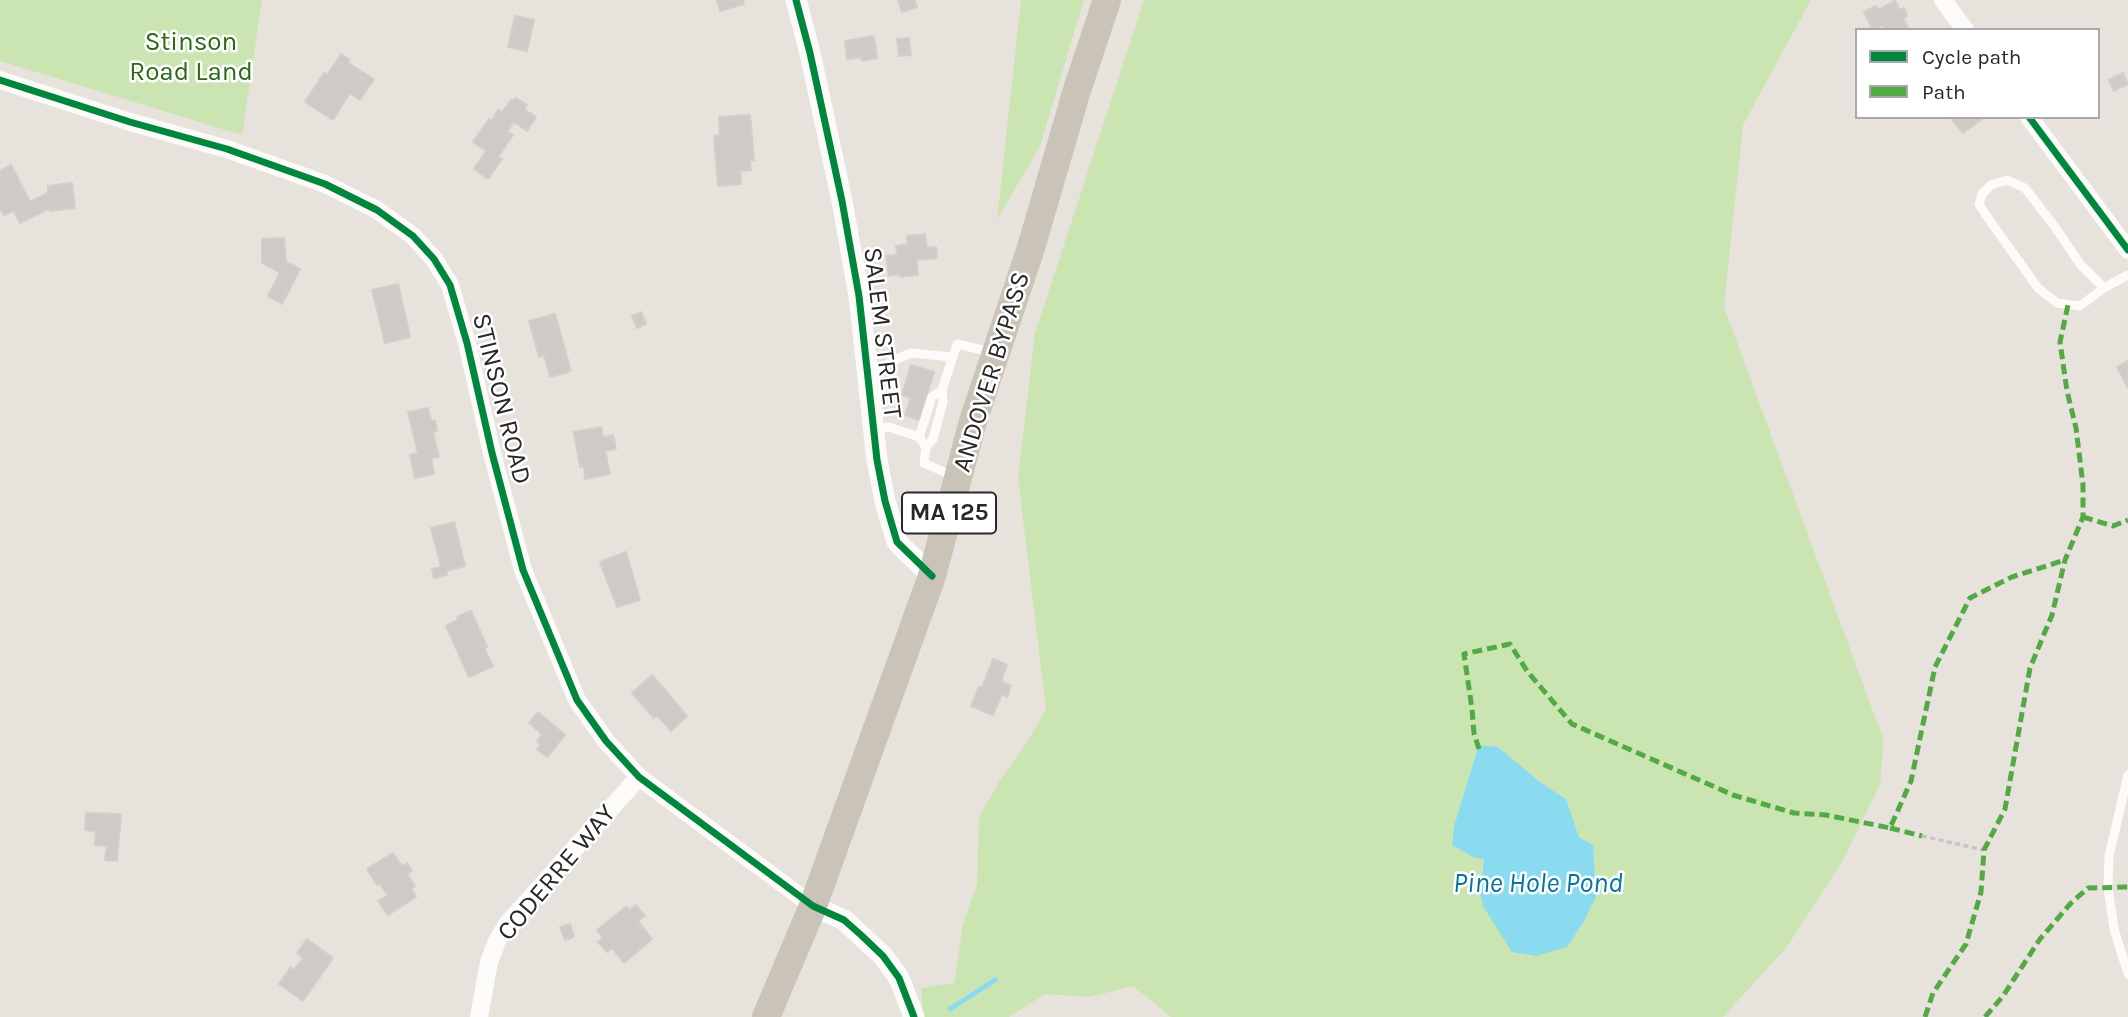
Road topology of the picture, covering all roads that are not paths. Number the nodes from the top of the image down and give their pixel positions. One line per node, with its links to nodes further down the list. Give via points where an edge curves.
1 (796, 0): 12 (street, SALEM STREET, via 842,201)
2 (1107, 0): 10 (main road, ANDOVER BYPASS / MA 125)
3 (1942, 0): 4 (street)
4 (1963, 28)
5 (0, 80): 20 (street, STINSON ROAD, via 325,184 377,210 413,236 450,285 523,570 556,650 577,700)
6 (2030, 119): 7 (street)
7 (2128, 250)
8 (2128, 275): 9 (lane)
9 (2104, 288): 9 (lane, via 2080,264 2025,188 2007,180 1982,194 1979,204 1988,218 2038,288 2057,303 2080,306)
10 (996, 354): 11 (lane, via 957,344); 17 (main road, ANDOVER BYPASS / MA 125)
11 (952, 357): 12 (lane, via 911,353); 13 (lane)
12 (868, 377): 14 (street, SALEM STREET)
13 (942, 390): 15 (lane, via 932,397); 16 (lane, via 933,439)
14 (873, 429): 15 (lane, via 889,427); 18 (street, SALEM STREET, via 897,541)
15 (919, 437): 16 (lane)
16 (926, 447): 17 (lane, via 924,463)
17 (958, 478): 18 (main road, ANDOVER BYPASS / MA 125)
18 (932, 576): 21 (main road, ANDOVER BYPASS / MA 125)
19 (2128, 775): 22 (lane, via 2109,856 2108,888 2113,929)
20 (639, 777): 21 (street, STINSON ROAD); 23 (street, CODERRE WAY, via 507,924 489,962)
21 (813, 906): 24 (main road, ANDOVER BYPASS / MA 125); 25 (street, via 844,920 883,956 899,978)
22 (2128, 975)
23 (479, 1017)
24 (766, 1017)
25 (914, 1017)

